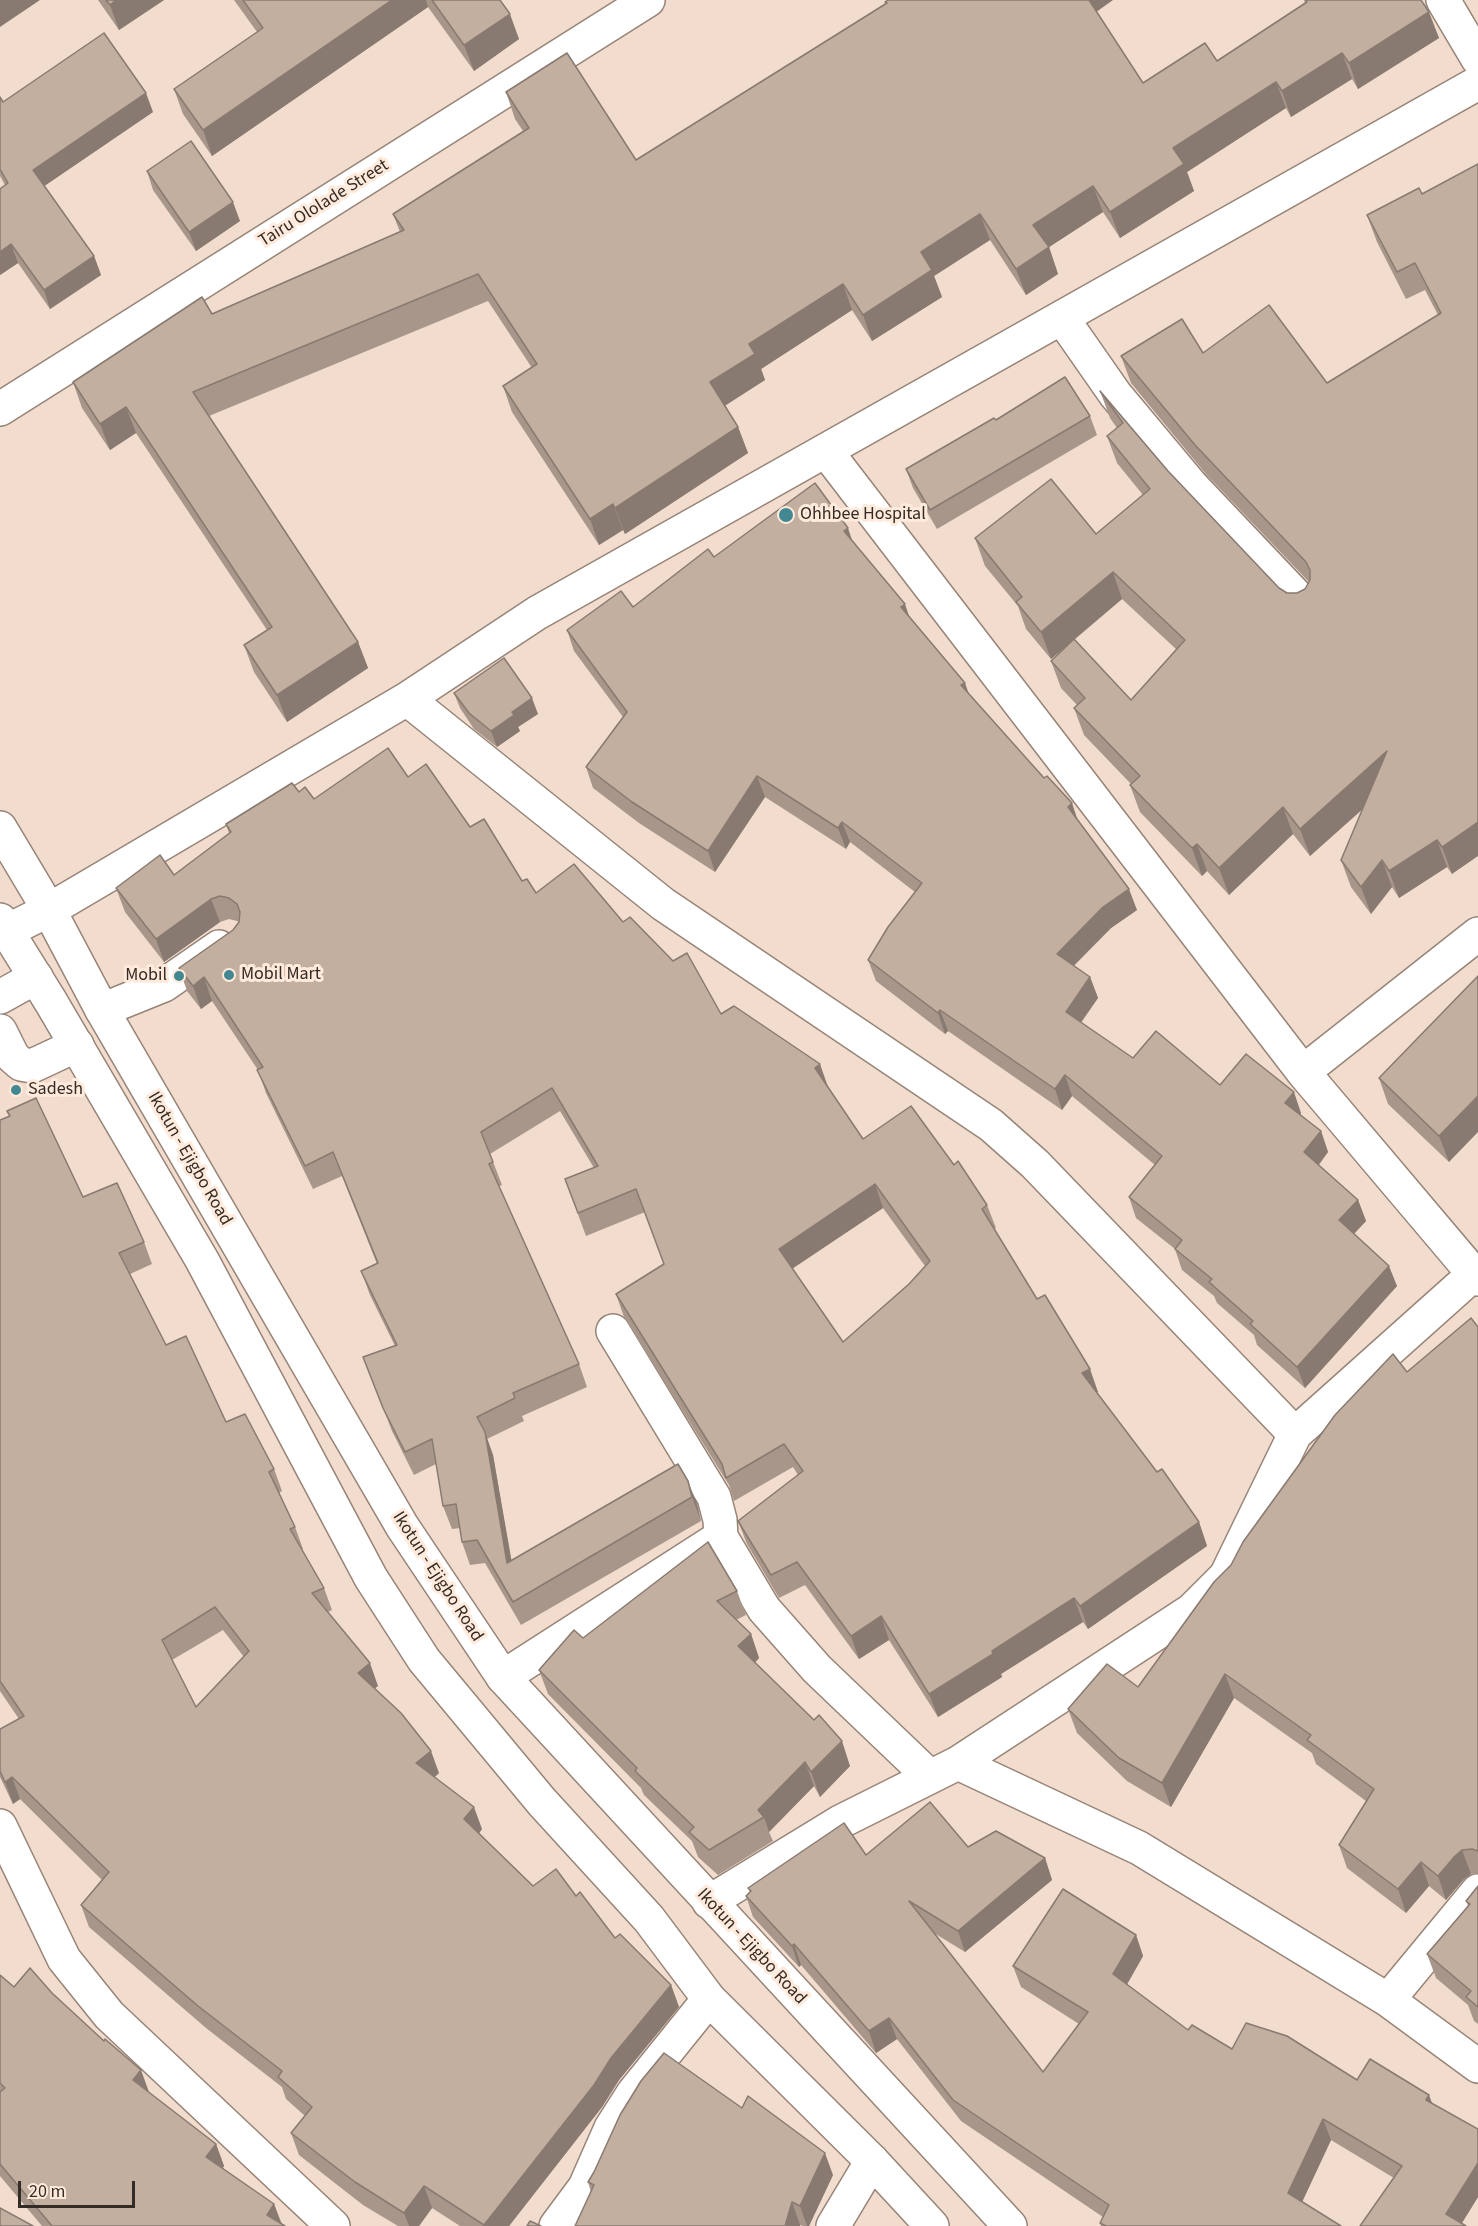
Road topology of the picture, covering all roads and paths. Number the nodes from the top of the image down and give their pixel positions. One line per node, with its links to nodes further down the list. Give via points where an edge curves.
1 (648, 0): 6 (street, Tairu Ololade Street)
2 (1443, 0): 3 (street)
3 (1478, 59)
4 (1478, 83): 5 (street)
5 (1062, 318): 7 (street); 8 (street, via 1115,394 1191,485)
6 (0, 409)
7 (826, 451): 9 (street, via 537,613); 20 (street)
8 (1302, 602)
9 (407, 699): 11 (street); 23 (street, via 663,904 991,1125 1035,1164)
10 (0, 828): 11 (street, Ikotun - Ejigbo Road)
11 (49, 910): 12 (street); 17 (street, Ikotun - Ejigbo Road)
12 (4, 926): 15 (street)
13 (1478, 934): 20 (street)
14 (230, 938): 17 (street, via 164,985)
15 (36, 977): 16 (street); 19 (street)
16 (0, 997)
17 (102, 1010): 25 (street, Ikotun - Ejigbo Road, via 402,1526)
18 (0, 1031): 19 (street, via 21,1064 33,1066)
19 (76, 1045): 30 (street, via 202,1260 371,1578 424,1660 542,1802 650,1919)
20 (1302, 1072): 21 (street)
21 (1476, 1276): 23 (street)
22 (613, 1331): 24 (street, via 714,1497)
23 (1295, 1434): 26 (street, via 1227,1576 1192,1610)
24 (721, 1538): 25 (street); 26 (street, via 764,1609 817,1669)
25 (503, 1677): 29 (street, Ikotun - Ejigbo Road)
26 (944, 1770): 29 (street, via 840,1822); 31 (street, via 1138,1848)
27 (0, 1826): 34 (street, via 64,1959 108,2015)
28 (1478, 1891): 31 (street)
29 (709, 1902): 38 (street, Ikotun - Ejigbo Road)
30 (709, 1999): 33 (street); 35 (street, via 634,2092 611,2128 585,2187)
31 (1388, 2000): 32 (street)
32 (1478, 2066)
33 (872, 2161): 36 (street); 37 (street)
34 (333, 2226)
35 (556, 2226)
36 (833, 2226)
37 (932, 2226)
38 (1010, 2226)

